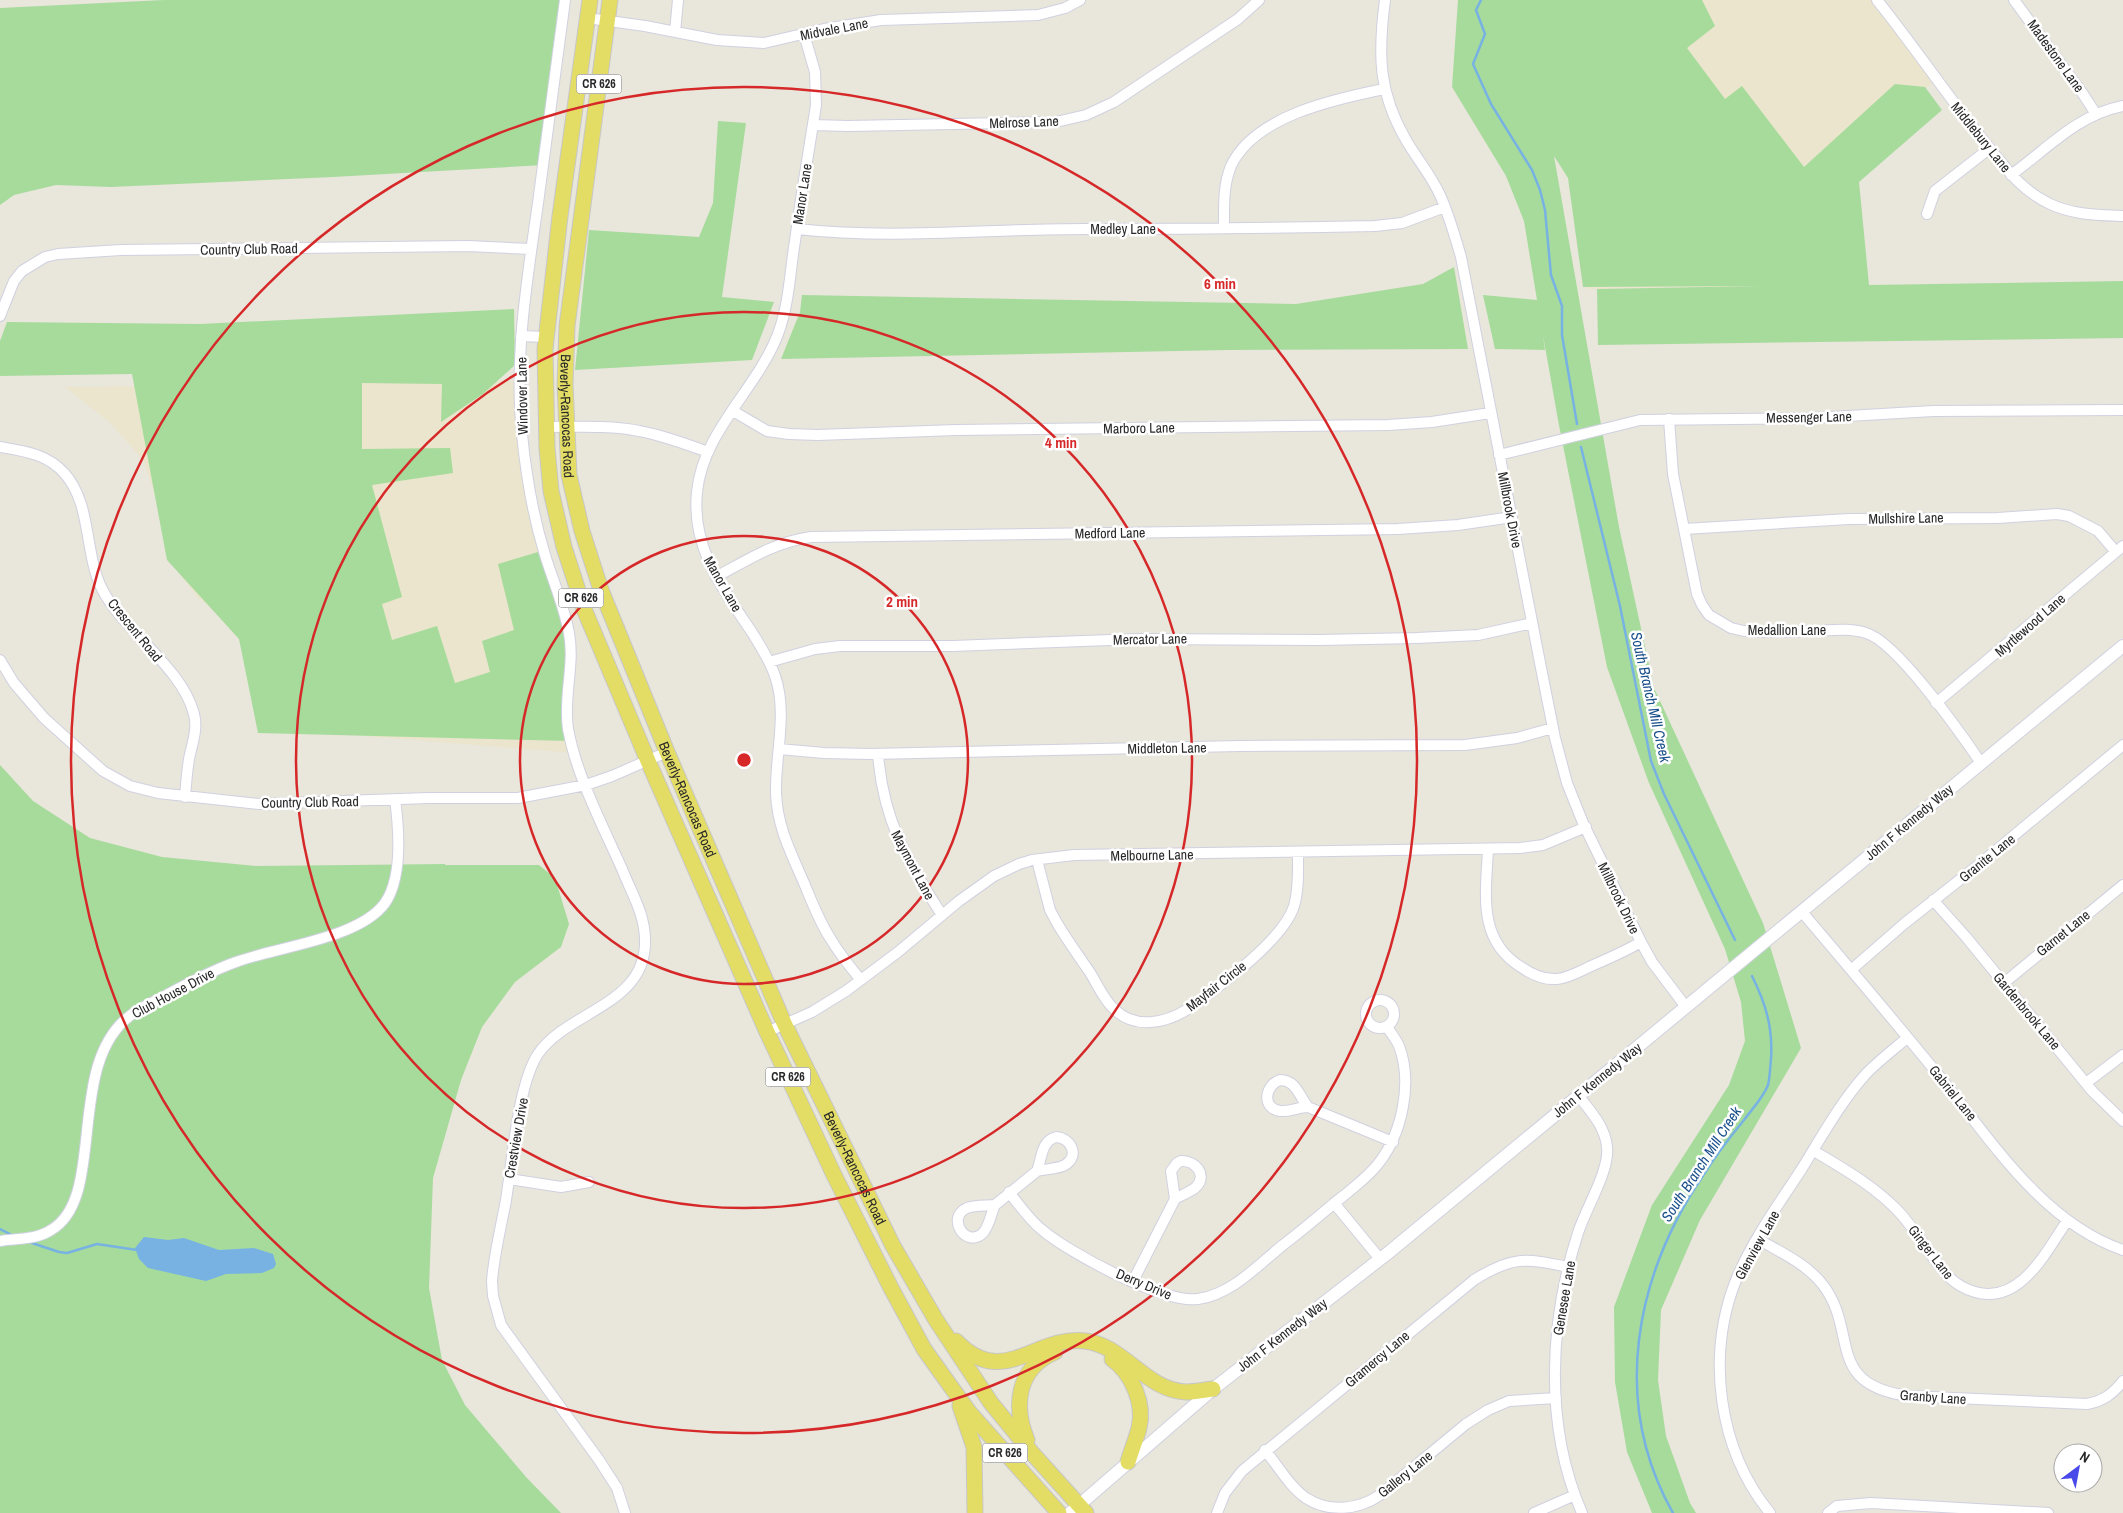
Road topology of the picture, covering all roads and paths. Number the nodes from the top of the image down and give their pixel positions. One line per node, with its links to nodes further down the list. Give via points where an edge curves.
1 (565, 0): 25 (street, Windover Lane)
2 (590, 0): 10 (main road, Beverly-Rancocas Road / CR 626)
3 (610, 0): 11 (main road, Beverly-Rancocas Road / CR 626)
4 (678, 0): 12 (street)
5 (1080, 0): 13 (street, Midvale Lane, via 1066,8 1038,15 881,20)
6 (1259, 0): 17 (street, Melrose Lane, via 1238,19 1114,102 1071,120)
7 (1385, 0): 14 (street, Millbrook Drive, via 1380,48)
8 (1877, 0): 18 (street, Middlebury Lane)
9 (2014, 0): 16 (street, Madestone Lane)
10 (587, 18): 11 (street, Midvale Lane); 28 (main road, Beverly-Rancocas Road / CR 626)
11 (607, 20): 12 (street, Midvale Lane); 34 (main road, Beverly-Rancocas Road / CR 626, via 567,326)
12 (675, 32): 13 (street, Midvale Lane, via 733,42 764,43)
13 (804, 34): 17 (street, Manor Lane, via 816,82)
14 (1384, 89): 20 (street, Millbrook Drive, via 1393,116); 23 (street, via 1306,109 1275,125 1246,146 1237,156 1227,179)
15 (2123, 106): 16 (street)
16 (2096, 114): 19 (street, via 2064,133)
17 (813, 125): 24 (street, Manor Lane)
18 (1990, 148): 19 (street, Middlebury Lane); 21 (street, via 1936,191)
19 (2011, 175): 22 (street, Middlebury Lane, via 2035,195 2061,209)
20 (1445, 207): 23 (street, Medley Lane, via 1414,220 1389,225); 31 (street, Millbrook Drive, via 1461,256)
21 (1927, 214)
22 (2123, 216)
23 (1224, 227): 24 (street, Medley Lane, via 939,233)
24 (797, 229): 30 (street, Manor Lane, via 779,330 767,360)
25 (531, 249): 26 (street, Country Club Road, via 468,246 112,250 58,254 33,263 22,271 14,281); 27 (street, Windover Lane)
26 (0, 316)
27 (521, 336): 28 (street); 54 (street, Windover Lane, via 520,409 526,472 539,532 569,632 571,660 567,717 574,753)
28 (546, 337): 33 (main road, Beverly-Rancocas Road / CR 626)
29 (2123, 410): 32 (street, Messenger Lane, via 1933,411 1814,418)
30 (733, 411): 31 (street, Marboro Lane, via 766,431 818,435 956,430 1388,425); 36 (street, Manor Lane)
31 (1490, 413): 37 (street, Millbrook Drive)
32 (1669, 419): 37 (street, Messenger Lane, via 1623,422); 39 (street, Medallion Lane, via 1673,474)
33 (546, 427): 34 (street); 52 (main road, Beverly-Rancocas Road / CR 626, via 551,491 564,546 584,609)
34 (566, 427): 36 (street, via 640,431); 50 (main road, Beverly-Rancocas Road / CR 626, via 569,475 582,531 601,590)
35 (0, 446): 55 (street, Crescent Road, via 46,458 67,476 79,499 102,589 184,692 196,724)
36 (708, 452): 41 (street, Manor Lane, via 697,492 697,518 702,546)
37 (1499, 454): 38 (street, Millbrook Drive)
38 (1512, 517): 41 (street, Medford Lane, via 1398,529 811,537 770,547); 42 (street, Millbrook Drive)
39 (1684, 529): 40 (street, Mullshire Lane, via 1849,519 1998,518 2057,514 2070,516 2098,531); 46 (street, Medallion Lane, via 1696,594 1709,615 1719,622 1744,631 1843,630 1868,633 1888,646)
40 (2119, 549): 46 (street, Myrtlewood Lane)
41 (716, 577): 45 (street, Manor Lane)
42 (1532, 623): 45 (street, Mercator Lane, via 1478,635 1417,638 1137,639 968,646 840,646); 47 (street, Millbrook Drive)
43 (2123, 646): 53 (street, John F Kennedy Way)
44 (0, 660): 55 (street, Country Club Road, via 39,713 103,771 144,790)
45 (768, 662): 49 (street, Manor Lane, via 775,673 780,701)
46 (1936, 703): 53 (street, Medallion Lane, via 1961,732)
47 (1553, 728): 51 (street, Middleton Lane, via 1517,738 1465,744); 57 (street, Millbrook Drive, via 1567,783)
48 (2123, 745): 62 (street, Granite Lane)
49 (779, 749): 51 (street, Middleton Lane); 67 (street, Manor Lane, via 776,793 785,840 830,939)
50 (668, 752): 52 (street, Country Club Road); 70 (main road, Beverly-Rancocas Road / CR 626)
51 (878, 754): 64 (street, Maymont Lane, via 885,803 893,827 909,862)
52 (648, 761): 54 (street, Country Club Road); 72 (main road, Beverly-Rancocas Road / CR 626)
53 (1981, 763): 63 (street, John F Kennedy Way)
54 (586, 785): 56 (street, Country Club Road, via 518,798); 82 (street, Crestview Drive, via 640,912 646,940 644,954 636,974 623,991 598,1011 560,1033 538,1054 527,1080)
55 (185, 797): 56 (street, Country Club Road, via 259,804)
56 (395, 799): 90 (street, Club House Drive, via 397,861 390,893 380,908 366,920 319,939 236,962 176,990 122,1022 106,1044 98,1066 81,1176 73,1206 64,1221 52,1230 38,1236)
57 (1586, 827): 58 (street, Melbourne Lane, via 1532,847); 65 (street, Millbrook Drive)
58 (1488, 849): 59 (street, Melbourne Lane); 65 (street, via 1485,892 1489,927 1497,945 1526,970 1546,979 1557,979 1613,958)
59 (1298, 853): 60 (street, Melbourne Lane, via 1074,855); 60 (street, Mayfair Circle, via 1296,896 1288,919 1280,930 1256,954 1188,1009 1178,1016 1155,1022 1131,1020 1107,1001 1050,910)
60 (1036, 860): 64 (street, Melbourne Lane, via 994,876)
61 (2123, 885): 68 (street, Garnet Lane)
62 (1933, 900): 66 (street, Granite Lane); 68 (street, Gardenbrook Lane)
63 (1802, 912): 66 (street, Gabriel Lane); 69 (street, John F Kennedy Way)
64 (942, 915): 67 (street, Melbourne Lane)
65 (1641, 942): 69 (street, Millbrook Drive)
66 (1851, 970): 73 (street, Gabriel Lane)
67 (861, 980): 70 (street, Melbourne Lane, via 822,1007)
68 (2004, 983): 75 (street, Gardenbrook Lane)
69 (1686, 1007): 76 (street, John F Kennedy Way)
70 (784, 1023): 72 (street, Melbourne Lane); 95 (main road, Beverly-Rancocas Road / CR 626, via 893,1246)
71 (1387, 1026): 79 (street, Derry Drive, via 1399,1046 1404,1084 1403,1110)
72 (767, 1032): 98 (main road, Beverly-Rancocas Road / CR 626, via 892,1289 924,1348)
73 (1907, 1038): 80 (street, Glenview Lane, via 1864,1076); 88 (street, Gabriel Lane, via 2019,1174)
74 (2123, 1055): 75 (street)
75 (2086, 1083): 78 (street, Gardenbrook Lane)
76 (1578, 1095): 92 (street, John F Kennedy Way); 93 (street, Genesee Lane, via 1599,1122 1606,1138 1607,1159)
77 (1308, 1107): 79 (street)
78 (2123, 1121)
79 (1392, 1142): 86 (street, Derry Drive, via 1371,1172)
80 (1814, 1151): 88 (street, Ginger Lane, via 1890,1203 1950,1278 1976,1292 1994,1294 2024,1279 2040,1262); 89 (street, Glenview Lane)
81 (1037, 1171): 84 (street)
82 (509, 1179): 83 (street, via 561,1187); 105 (street, Crestview Drive, via 493,1266 492,1296 496,1311 501,1325 580,1431 617,1488)
83 (589, 1182)
84 (1009, 1192): 87 (street); 94 (street, Derry Drive, via 1033,1221 1052,1237 1075,1253)
85 (1175, 1199): 94 (street)
86 (1334, 1203): 92 (street); 94 (street, Derry Drive, via 1242,1278 1210,1297 1197,1300 1172,1297)
87 (994, 1205)
88 (2067, 1221): 91 (street, Gabriel Lane)
89 (1758, 1239): 96 (street, Granby Lane, via 1817,1277 1835,1308 1844,1346 1854,1369 1872,1386 1883,1391 1909,1396 2087,1404 2109,1397); 111 (street, Glenview Lane, via 1731,1296 1719,1364 1723,1407 1734,1448 1755,1493)
90 (0, 1241)
91 (2123, 1250)
92 (1380, 1259): 97 (street, John F Kennedy Way)
93 (1568, 1267): 99 (street, Genesee Lane, via 1558,1320); 100 (street, Gramercy Lane, via 1536,1260 1517,1260 1484,1274 1452,1296)
94 (1132, 1282)
95 (936, 1320): 97 (main road, via 968,1354 981,1360 1013,1360 1058,1344 1084,1341 1116,1353 1156,1383 1171,1389 1186,1392); 101 (main road, Beverly-Rancocas Road / CR 626, via 991,1403)
96 (2123, 1381)
97 (1213, 1389): 102 (street, John F Kennedy Way)
98 (954, 1391): 106 (main road, via 974,1447); 107 (main road, Beverly-Rancocas Road / CR 626)
99 (1556, 1398): 100 (street, Gallery Lane, via 1509,1401 1488,1410 1370,1502 1346,1509 1325,1507 1306,1499); 103 (street, Genesee Lane, via 1564,1459)
100 (1265, 1450): 108 (street, Gramercy Lane, via 1233,1481)
101 (1032, 1453): 102 (main road, via 1021,1426 1019,1411 1023,1384 1040,1360 1053,1352 1084,1348 1115,1361 1135,1388 1140,1417); 104 (main road, Beverly-Rancocas Road / CR 626)
102 (1128, 1462): 104 (street, John F Kennedy Way)
103 (1575, 1495): 109 (street); 110 (street, Genesee Lane)
104 (1079, 1510)
105 (625, 1513)
106 (975, 1513)
107 (1059, 1513)
108 (1217, 1513)
109 (1534, 1513)
110 (1582, 1513)
111 (1770, 1513)
112 (1828, 1513): 113 (street, via 1838,1506 1871,1502)
113 (2048, 1513)

